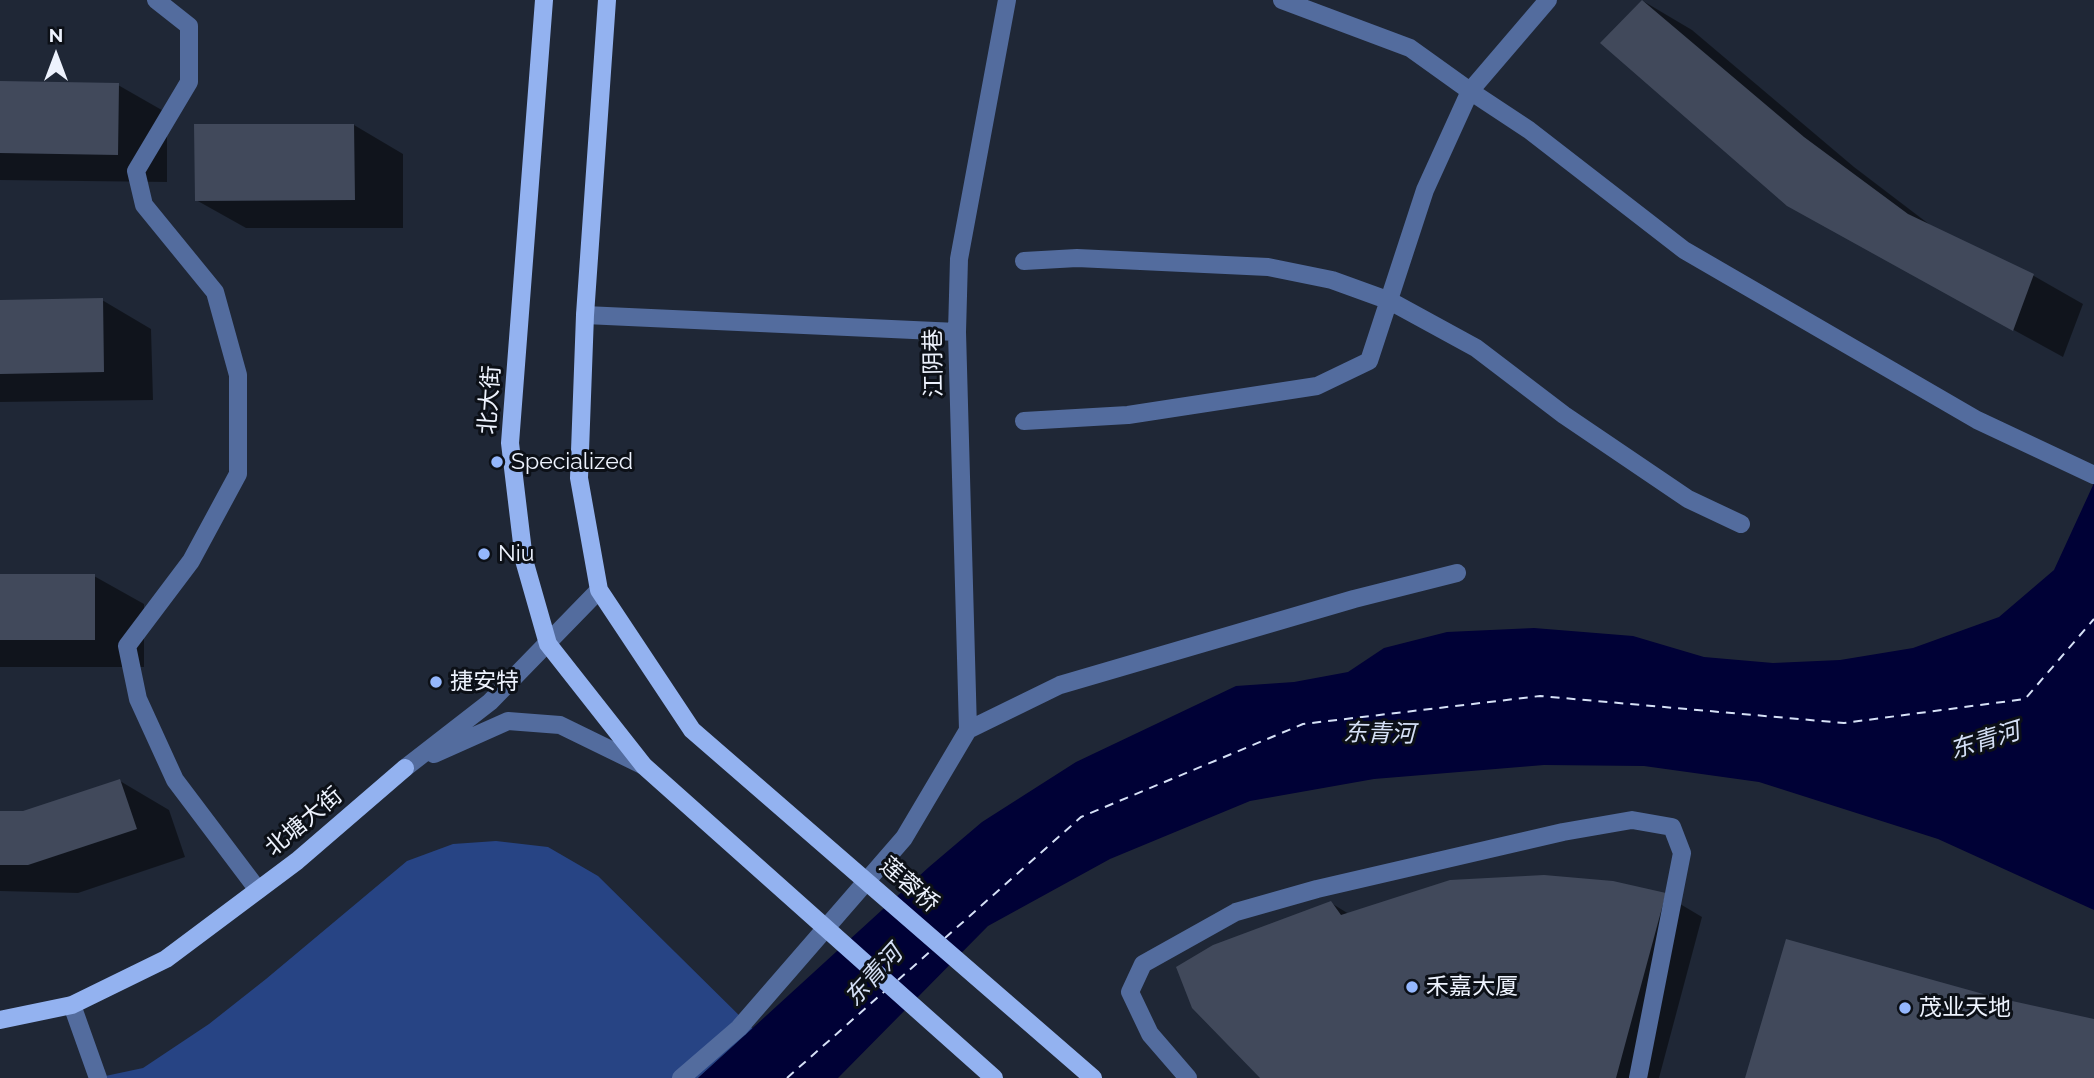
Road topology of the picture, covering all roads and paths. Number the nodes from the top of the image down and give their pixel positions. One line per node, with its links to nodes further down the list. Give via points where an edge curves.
1 (156, 0): 21 (street, via 189,26 189,82 136,171 144,205 215,292 238,375 238,474 191,561 127,646 138,699 176,780)
2 (544, 0): 17 (main road, 北大街, via 510,443 524,560)
3 (607, 0): 10 (main road)
4 (1007, 0): 11 (street, 江阴巷, via 959,259)
5 (1282, 0): 7 (street, via 1410,48)
6 (1548, 0): 7 (street)
7 (1470, 92): 9 (street, via 1425,190); 13 (street, via 1529,130 1684,250 1977,420)
8 (1024, 261): 9 (street, via 1077,258 1268,267 1332,280)
9 (1390, 301): 12 (street, via 1369,361 1317,386 1128,415); 14 (street, via 1476,348 1564,415 1688,499)
10 (585, 315): 11 (street); 16 (main road, via 579,478)
11 (957, 332): 18 (street, 江阴巷)
12 (1024, 421)
13 (2094, 475)
14 (1741, 524)
15 (1457, 573): 18 (street, via 1060,685)
16 (599, 590): 17 (street); 27 (main road, 莲蓉桥, via 692,730)
17 (548, 644): 19 (main road, 北大街); 20 (street, via 489,702)
18 (968, 730): 25 (street, via 904,838 739,1028)
19 (644, 766): 20 (street, 北塘大街, via 560,725 508,721); 26 (main road)
20 (405, 768): 21 (main road, 北塘大街)
21 (258, 890): 22 (main road, 北塘大街, via 166,959)
22 (72, 1005): 23 (main road, 北塘大街); 24 (street)
23 (0, 1020)
24 (98, 1078)
25 (681, 1078)
26 (994, 1078)
27 (1093, 1078)
28 (1188, 1078): 29 (street, via 1150,1034 1130,992 1143,964 1237,912 1317,889 1632,820 1672,827 1682,853)
29 (1638, 1078)

